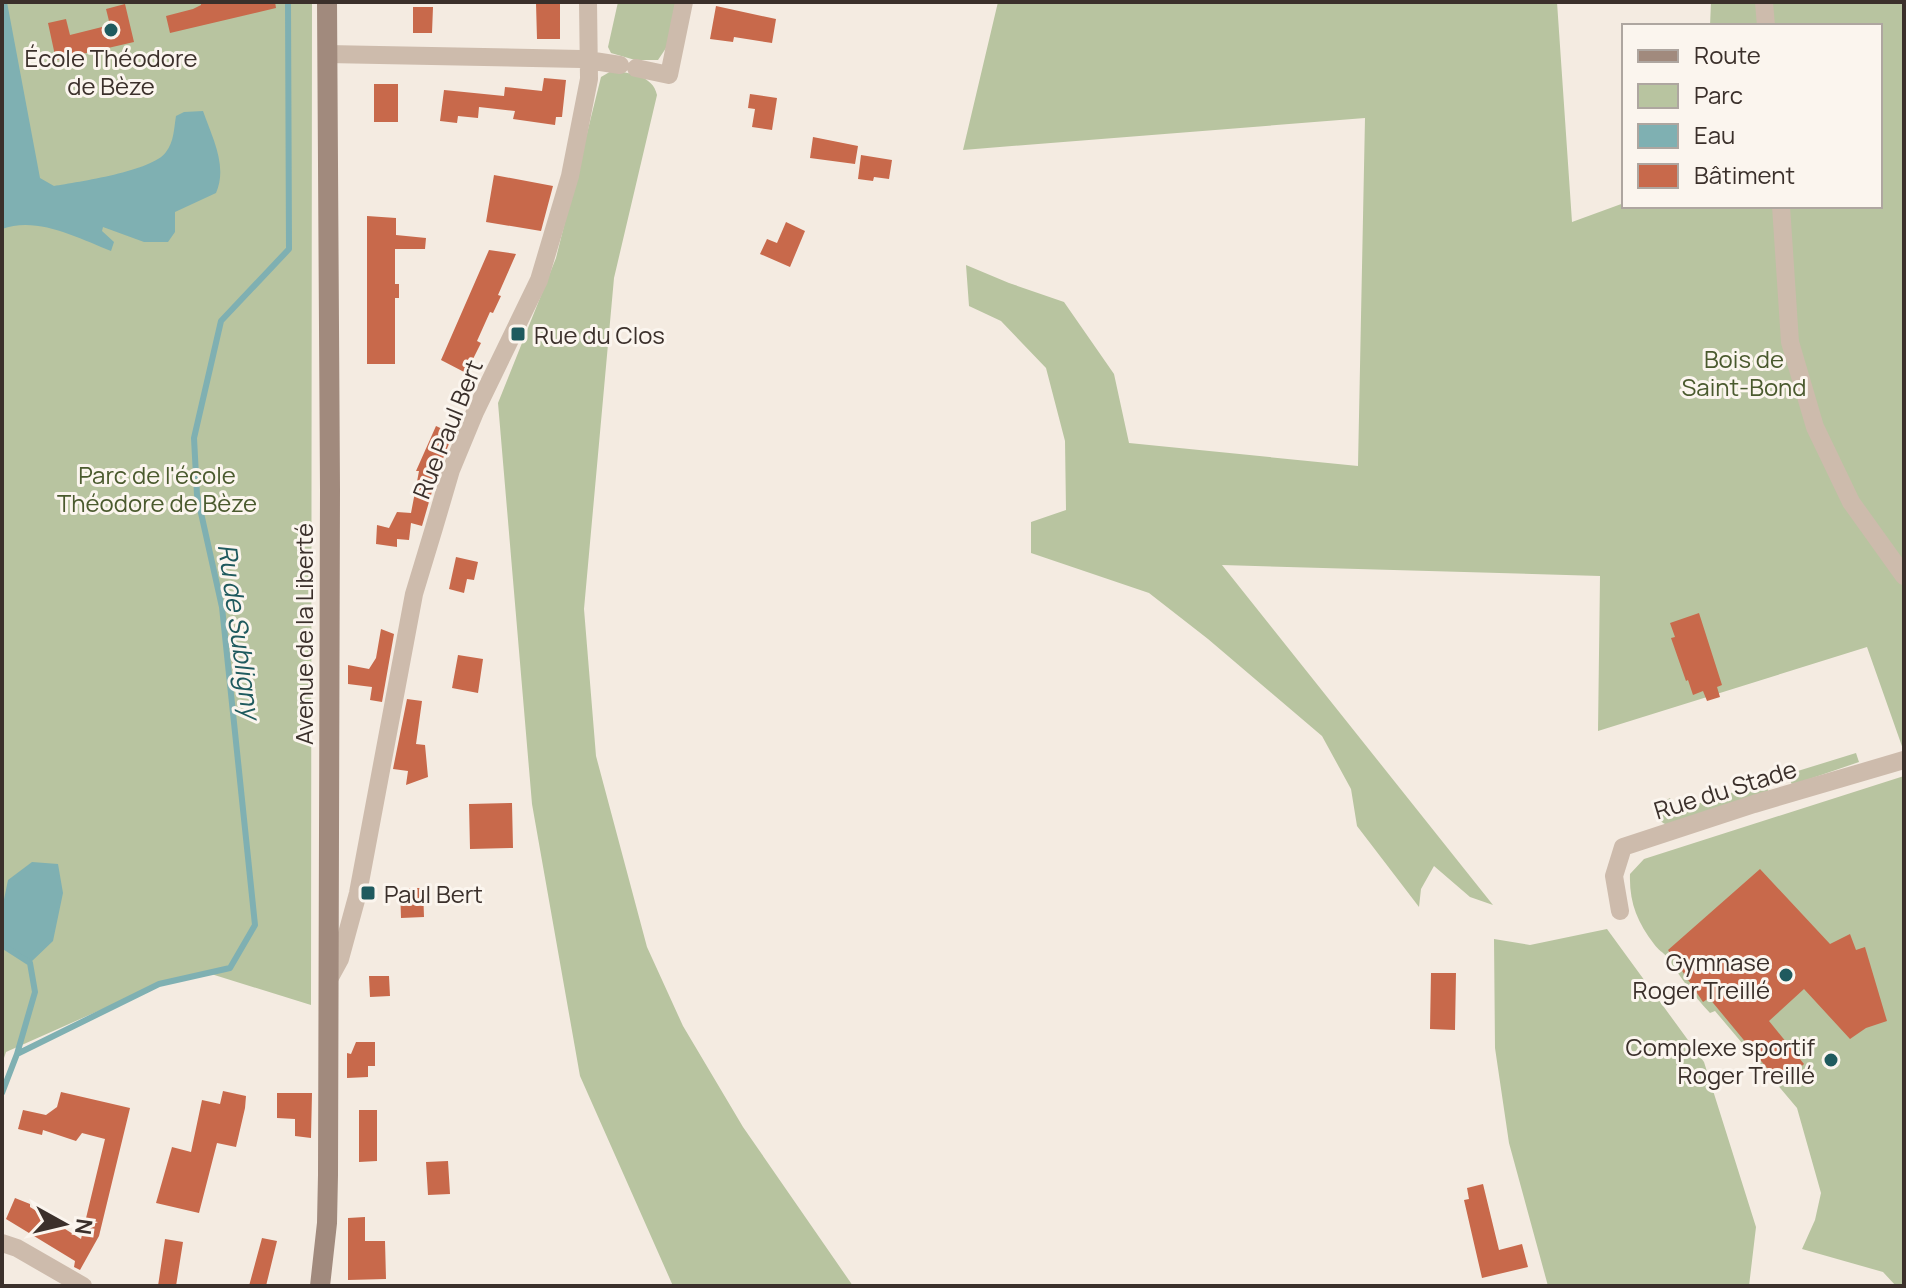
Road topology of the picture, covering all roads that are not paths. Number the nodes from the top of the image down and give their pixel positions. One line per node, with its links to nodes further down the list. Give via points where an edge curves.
1 (327, 2): 6 (main road, Avenue de la Liberté)
2 (588, 2): 7 (street, Rue Paul Bert)
3 (684, 2): 7 (street, via 669,75)
4 (1764, 2): 5 (street)
5 (1766, 24)
6 (327, 54): 7 (street); 11 (main road, Avenue de la Liberté)
7 (589, 60): 12 (street, Rue Paul Bert, via 570,176 539,280 451,470 414,594)
8 (1781, 208): 9 (street, via 1790,342 1815,427 1851,502)
9 (1904, 576)
10 (1904, 760): 13 (street, Rue du Stade, via 1623,847 1614,876)
11 (328, 881): 12 (street); 14 (main road, Avenue de la Liberté)
12 (360, 881): 14 (street, Rue Paul Bert, via 340,959)
13 (1620, 911)
14 (328, 982): 16 (main road, Avenue de la Liberté)
15 (2, 1243): 17 (street)
16 (322, 1276)
17 (83, 1286)

